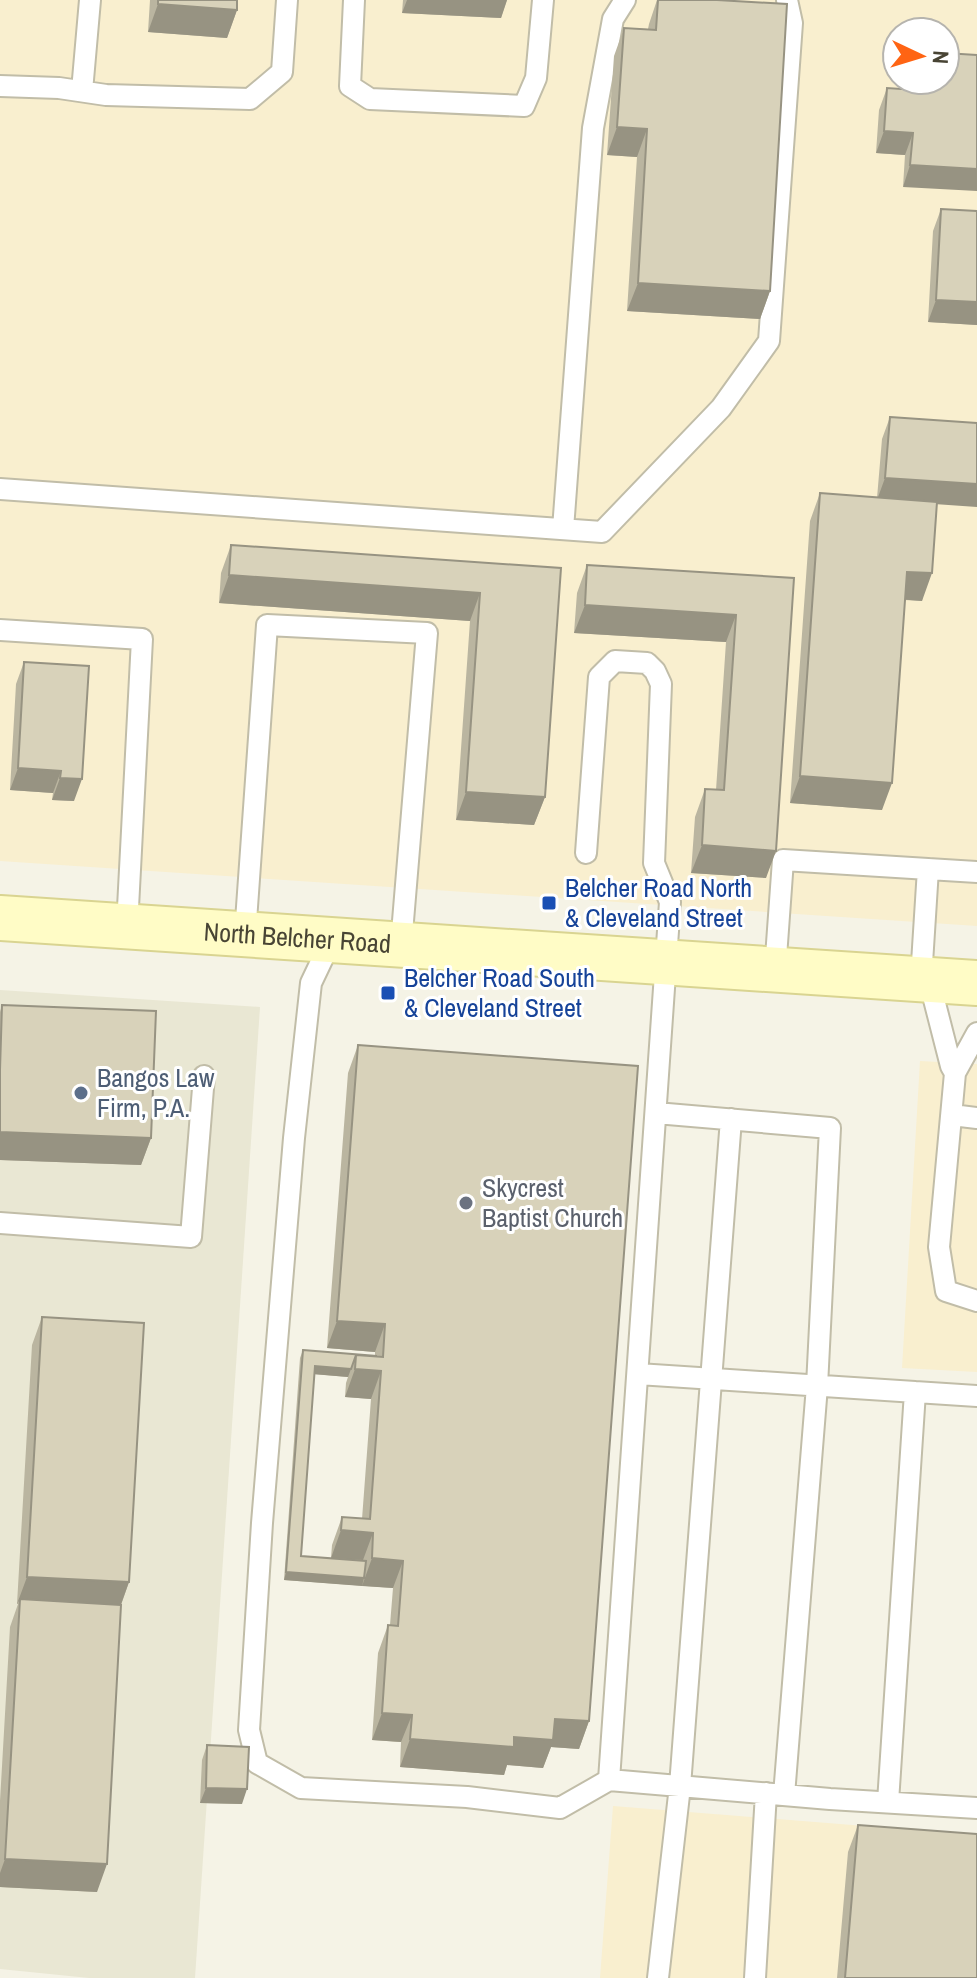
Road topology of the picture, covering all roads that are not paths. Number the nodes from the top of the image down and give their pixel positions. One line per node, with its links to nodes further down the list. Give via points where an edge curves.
1 (90, 0): 8 (lane)
2 (287, 0): 8 (lane, via 282,72 250,99)
3 (354, 0): 4 (lane, via 350,86 370,99 500,106 524,106 536,78)
4 (543, 0)
5 (625, 0): 10 (lane, via 613,19 593,128)
6 (787, 0): 10 (lane, via 792,23 769,341 721,408 602,532)
7 (0, 86): 8 (lane)
8 (82, 91)
9 (0, 489): 10 (lane)
10 (563, 529)
11 (0, 630): 16 (lane, via 142,639)
12 (586, 853): 20 (lane, via 599,677 615,661 647,663 661,684 654,863 670,902)
13 (928, 869): 14 (lane); 21 (lane, via 783,860); 22 (lane)
14 (977, 872)
15 (0, 918): 16 (main road, North Belcher Road)
16 (127, 927): 17 (main road, North Belcher Road)
17 (245, 935): 18 (main road, North Belcher Road); 19 (lane, via 267,625 427,633)
18 (331, 941): 19 (main road, North Belcher Road); 38 (lane, via 311,983 292,1153 249,1730 257,1763 301,1788 560,1808)
19 (401, 945): 20 (main road, North Belcher Road)
20 (666, 964): 21 (main road, North Belcher Road); 27 (lane)
21 (775, 971): 22 (main road, North Belcher Road)
22 (925, 980): 23 (main road, North Belcher Road); 25 (lane)
23 (977, 983)
24 (977, 1033): 25 (lane)
25 (955, 1073): 28 (lane)
26 (204, 1076): 31 (lane, via 191,1237)
27 (656, 1113): 30 (lane); 33 (lane)
28 (952, 1115): 29 (lane); 32 (lane, via 939,1247 946,1291)
29 (977, 1118)
30 (731, 1119): 34 (lane); 35 (lane, via 830,1128)
31 (0, 1223)
32 (977, 1301)
33 (638, 1374): 34 (lane); 38 (lane)
34 (710, 1378): 35 (lane); 39 (lane)
35 (817, 1386): 36 (lane); 40 (lane)
36 (915, 1392): 37 (lane); 41 (lane)
37 (977, 1396)
38 (609, 1780): 39 (lane)
39 (680, 1786): 40 (lane); 43 (lane)
40 (775, 1794): 41 (lane); 44 (lane)
41 (888, 1802): 42 (lane)
42 (977, 1808)
43 (658, 1978)
44 (755, 1978)

